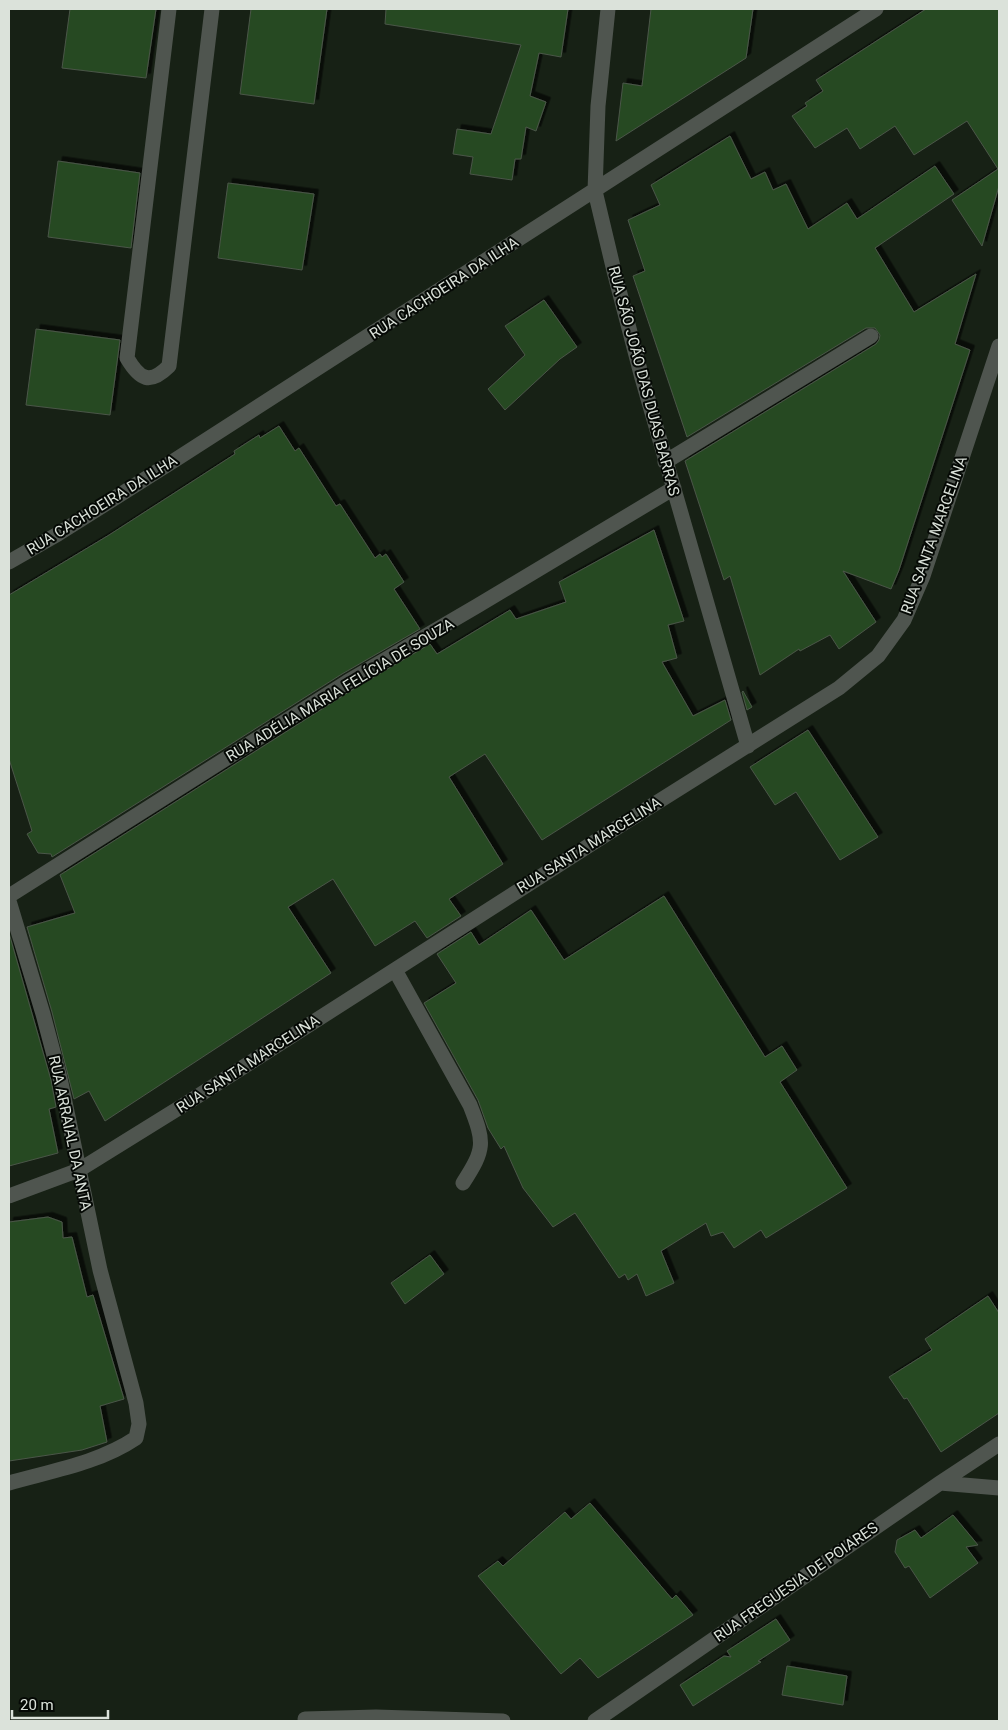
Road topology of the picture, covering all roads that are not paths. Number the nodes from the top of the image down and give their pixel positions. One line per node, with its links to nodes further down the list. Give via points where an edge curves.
1 (169, 9): 2 (street, via 127,358 135,371 145,378 159,376 169,366)
2 (212, 9)
3 (608, 9): 5 (street, RUA SÃO JOÃO DAS DUAS BARRAS, via 598,106)
4 (876, 9): 5 (street, RUA CACHOEIRA DA ILHA)
5 (595, 191): 8 (street, RUA SÃO JOÃO DAS DUAS BARRAS); 10 (street, RUA CACHOEIRA DA ILHA, via 175,460)
6 (871, 336): 8 (street)
7 (999, 346): 11 (street, RUA SANTA MARCELINA, via 939,530 904,620 878,656 839,688)
8 (666, 462): 9 (street, RUA SÃO JOÃO DAS DUAS BARRAS)
9 (674, 488): 11 (street, RUA SÃO JOÃO DAS DUAS BARRAS); 12 (street, RUA ADÉLIA MARIA FELÍCIA DE SOUZA, via 347,682)
10 (9, 562)
11 (748, 746): 14 (street, RUA SANTA MARCELINA)
12 (9, 896)
13 (9, 900): 15 (street, RUA ARRAIAL DA ANTA, via 60,1078)
14 (395, 970): 15 (street, RUA SANTA MARCELINA); 16 (street, via 470,1105 476,1122 481,1141 478,1160)
15 (79, 1170): 17 (street, RUA SANTA MARCELINA); 19 (street, RUA ARRAIAL DA ANTA, via 100,1270 139,1424 136,1438 96,1458)
16 (463, 1183)
17 (9, 1196)
18 (999, 1444): 20 (street, RUA FREGUESIA DE POIARES)
19 (9, 1482)
20 (940, 1483): 21 (street); 24 (street, RUA FREGUESIA DE POIARES)
21 (999, 1488)
22 (305, 1720): 23 (street, via 385,1717)
23 (503, 1721)
24 (595, 1721)

